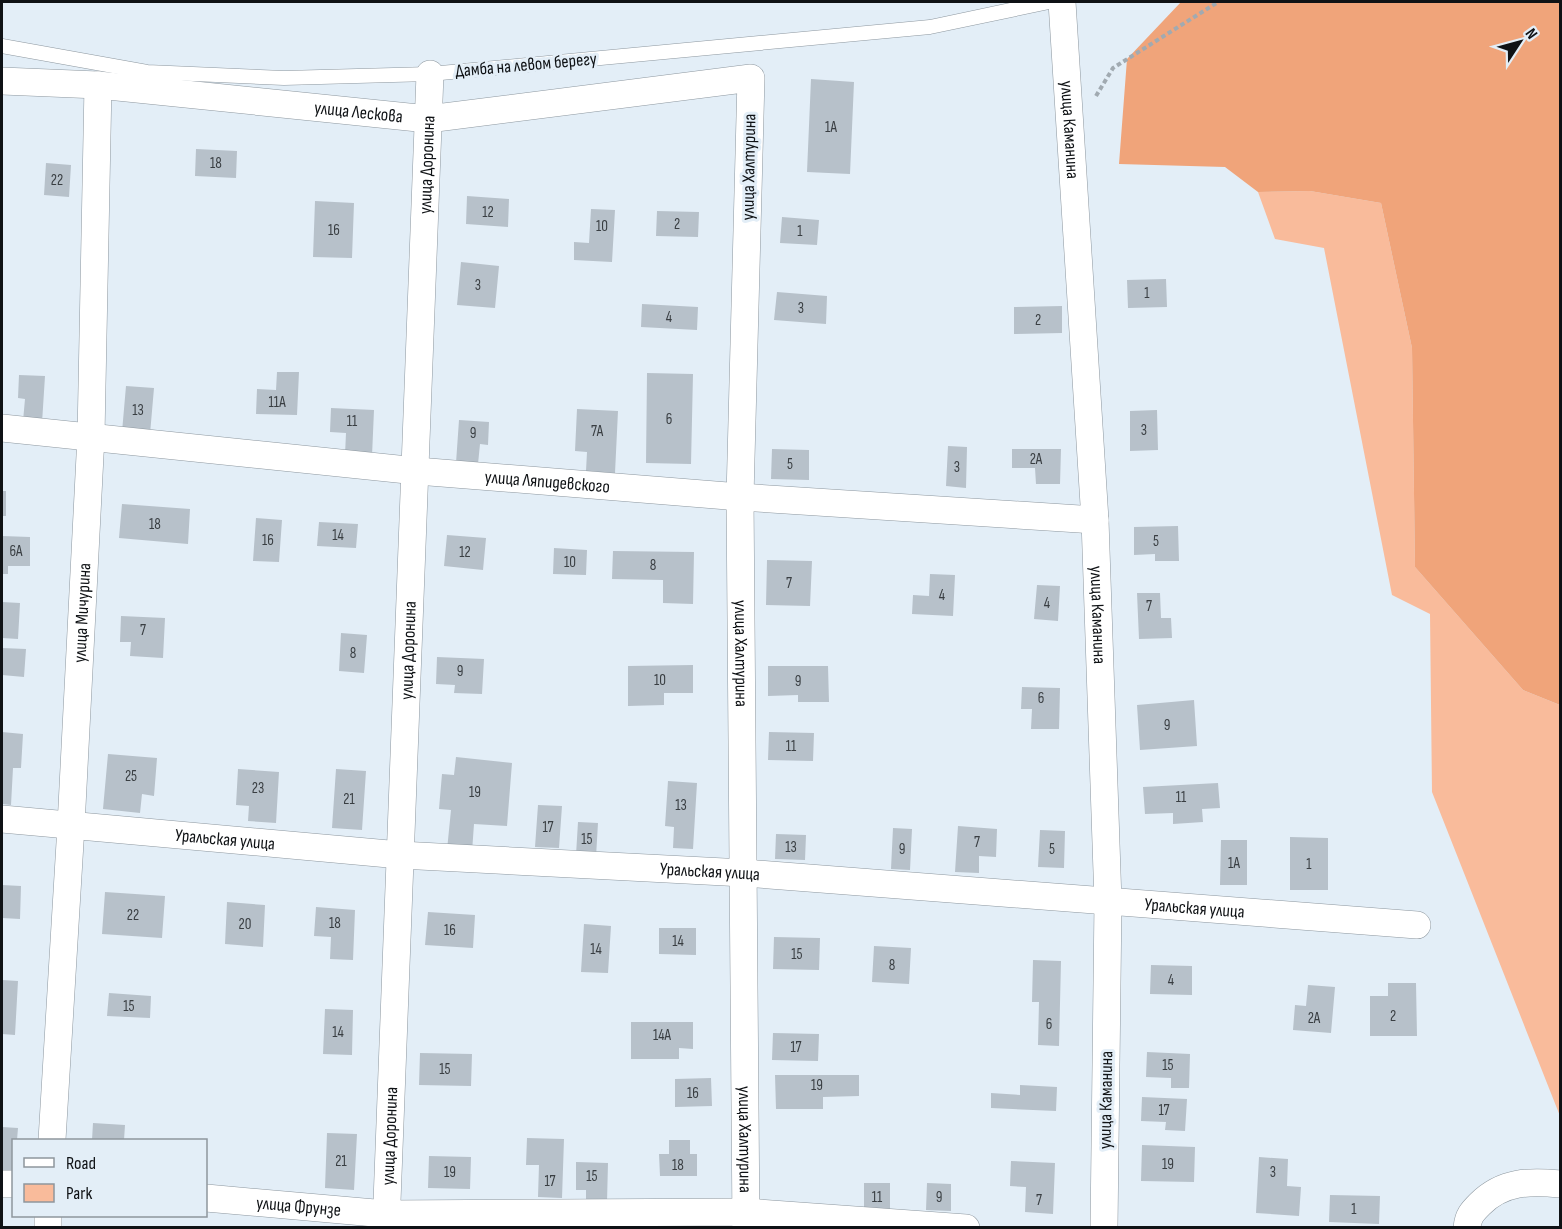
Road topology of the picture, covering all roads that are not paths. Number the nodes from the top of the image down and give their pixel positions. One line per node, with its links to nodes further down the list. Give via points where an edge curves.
1 (1049, 2): 4 (lane, Дамба на левом берегу, via 930,27)
2 (1062, 2): 13 (street, улица Каманина)
3 (2, 46): 4 (lane, Дамба на левом берегу, via 147,72 284,78)
4 (430, 74): 8 (street, улица Доронина)
5 (751, 78): 8 (street, улица Лескова); 12 (street, улица Халтурина)
6 (2, 81): 7 (street, улица Лескова)
7 (98, 86): 8 (street, улица Лескова); 10 (street, улица Мичурина)
8 (428, 119): 11 (street, улица Доронина)
9 (2, 428): 10 (street, улица Ляпидевского)
10 (91, 436): 11 (street, улица Ляпидевского); 15 (street, улица Мичурина)
11 (417, 471): 12 (street, улица Ляпидевского); 16 (street, улица Доронина)
12 (740, 497): 13 (street, улица Ляпидевского); 17 (street, улица Халтурина)
13 (1095, 520): 18 (street, улица Каманина)
14 (2, 819): 15 (street, Уральская улица)
15 (71, 826): 16 (street, Уральская улица); 20 (street, улица Мичурина)
16 (400, 855): 17 (street, Уральская улица); 24 (street, улица Доронина)
17 (744, 873): 18 (street, Уральская улица); 23 (street, улица Халтурина)
18 (1108, 902): 19 (street, Уральская улица); 27 (street, улица Каманина)
19 (1417, 925)
20 (52, 1139)
21 (1560, 1184): 25 (street, via 1531,1181 1493,1191)
22 (207, 1198): 24 (street, улица Фрунзе)
23 (746, 1220): 24 (street, улица Фрунзе); 26 (street, улица Фрунзе)
24 (386, 1221)
25 (1468, 1222)
26 (966, 1227)
27 (1104, 1227)

